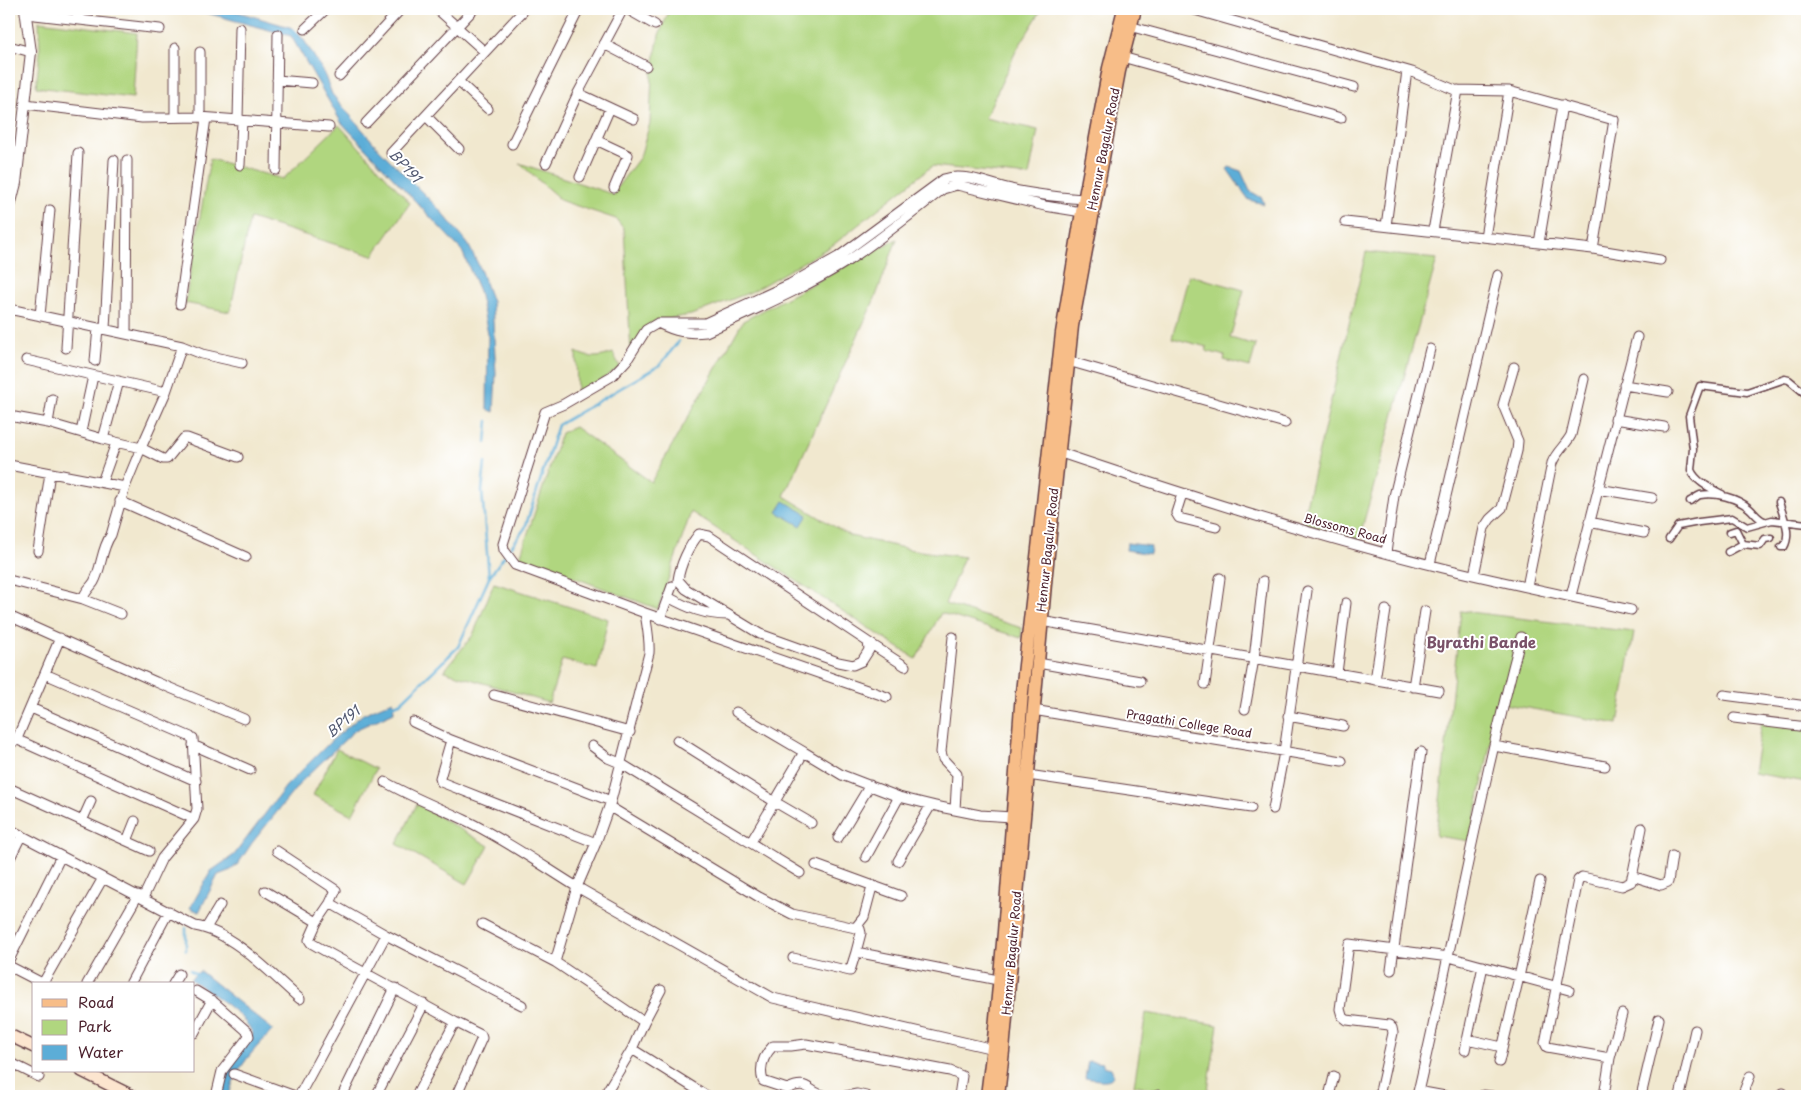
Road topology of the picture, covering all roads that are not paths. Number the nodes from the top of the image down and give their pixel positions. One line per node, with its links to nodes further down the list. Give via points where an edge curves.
1 (81, 9): 13 (street)
2 (326, 9): 19 (street)
3 (401, 9): 31 (street)
4 (437, 9): 15 (street)
5 (474, 9): 15 (street)
6 (525, 9): 26 (street)
7 (580, 9): 53 (street)
8 (625, 9): 14 (street); 21 (street)
9 (1124, 9): 29 (main road, Hennur Bagalur Road)
10 (1135, 9): 16 (main road, Hennur Bagalur Road)
11 (1191, 9): 30 (street)
12 (26, 12): 13 (street); 24 (street)
13 (79, 20): 18 (street)
14 (655, 25)
15 (458, 26): 26 (street); 50 (street)
16 (1130, 26): 27 (main road, Hennur Bagalur Road); 35 (street)
17 (240, 28): 48 (street)
18 (160, 29)
19 (305, 29)
20 (278, 34): 32 (street)
21 (604, 44): 28 (street); 38 (street)
22 (9, 46): 24 (street)
23 (176, 48): 44 (street)
24 (31, 52): 39 (street)
25 (200, 52): 45 (street)
26 (485, 52): 33 (street)
27 (1122, 57): 29 (main road, Hennur Bagalur Road); 46 (street)
28 (646, 66)
29 (1114, 70): 66 (main road, Hennur Bagalur Road); 90 (main road, Hennur Bagalur Road)
30 (1407, 70): 36 (street); 70 (street)
31 (339, 76)
32 (277, 80): 34 (street); 49 (street)
33 (458, 81): 42 (street); 43 (street)
34 (312, 82)
35 (1354, 86)
36 (1458, 90): 37 (street); 71 (street)
37 (1509, 91): 40 (street); 72 (street)
38 (578, 93): 41 (street); 59 (street)
39 (25, 104): 44 (street, via 142,118); 67 (street, via 16,183)
40 (1562, 105): 73 (street); 74 (street, via 1614,120)
41 (610, 108): 47 (street); 52 (street)
42 (488, 109)
43 (426, 116): 54 (street); 56 (street)
44 (175, 117): 45 (street)
45 (203, 118): 48 (street); 77 (street)
46 (1341, 118)
47 (634, 119)
48 (240, 120): 49 (street); 60 (street)
49 (278, 123): 51 (street); 61 (street)
50 (366, 123)
51 (329, 127)
52 (596, 140): 62 (street); 63 (street, via 628,155)
53 (512, 144)
54 (459, 149)
55 (78, 153): 80 (street)
56 (391, 153)
57 (114, 160): 82 (street)
58 (127, 160): 83 (street)
59 (546, 162)
60 (240, 165)
61 (276, 170)
62 (580, 177)
63 (614, 188)
64 (917, 197): 65 (street); 66 (street, via 938,182 961,176); 81 (street, via 838,257 790,284 705,323)
65 (922, 206): 66 (street, via 943,189 957,185 1045,206); 81 (street, via 845,262 806,285 706,332 675,332)
66 (1083, 206): 105 (main road, Hennur Bagalur Road, via 1062,333)
67 (9, 210)
68 (50, 210): 79 (street)
69 (1345, 222): 70 (street)
70 (1386, 226): 71 (street)
71 (1433, 231): 72 (street)
72 (1485, 237): 73 (street)
73 (1539, 243): 74 (street)
74 (1593, 249): 75 (street)
75 (1660, 260)
76 (1498, 275): 139 (street)
77 (180, 304)
78 (9, 309): 79 (street)
79 (40, 316): 80 (street)
80 (67, 321): 82 (street); 86 (street)
81 (658, 323): 154 (street, via 646,330 627,360 612,376 545,412 503,544 515,565)
82 (101, 329): 83 (street); 89 (street)
83 (126, 334): 85 (street)
84 (1637, 337): 96 (street)
85 (182, 346): 91 (street); 97 (street)
86 (66, 348)
87 (1430, 349): 137 (street, via 1394,496)
88 (26, 360): 93 (street)
89 (95, 361)
90 (1068, 361): 104 (street); 105 (main road, Hennur Bagalur Road)
91 (242, 363)
92 (1514, 367): 140 (street, via 1503,405 1518,441 1518,451 1502,508 1484,528)
93 (94, 376): 95 (street); 107 (street)
94 (1584, 379): 145 (street, via 1571,435 1552,463)
95 (119, 381): 97 (street); 108 (street)
96 (1624, 385): 98 (street); 102 (street)
97 (166, 392): 110 (street)
98 (1668, 392)
99 (1807, 395): 119 (street, via 1784,379 1748,392 1700,386 1689,416 1693,449 1691,470 1701,483)
100 (52, 399): 103 (street)
101 (9, 416): 103 (street)
102 (1615, 419): 106 (street); 117 (street)
103 (48, 422): 107 (street)
104 (1285, 423)
105 (1056, 425): 111 (main road, Hennur Bagalur Road); 219 (main road, Hennur Bagalur Road, via 1022,692)
106 (1664, 427)
107 (81, 432): 108 (street)
108 (103, 440): 109 (street)
109 (116, 443): 110 (street); 115 (street)
110 (141, 448): 112 (street, via 167,459 187,438); 116 (street)
111 (1058, 452): 118 (street, Blossoms Road); 159 (main road, Hennur Bagalur Road)
112 (238, 457)
113 (9, 465): 114 (street)
114 (50, 473): 115 (street); 135 (street)
115 (102, 482): 116 (street)
116 (125, 487): 121 (street)
117 (1598, 489): 120 (street); 125 (street)
118 (1182, 494): 128 (street, via 1176,513 1178,518); 137 (street, Blossoms Road)
119 (1722, 494): 122 (street, via 1700,495); 124 (street, via 1751,509 1755,517)
120 (1652, 498)
121 (120, 501): 138 (street); 149 (street, via 112,535 94,581)
122 (1690, 501)
123 (1779, 502): 126 (street)
124 (1764, 521): 126 (street); 132 (street, via 1747,527 1732,518 1678,526)
125 (1589, 522): 130 (street); 147 (street)
126 (1785, 522): 127 (street); 134 (street, via 1787,542)
127 (1807, 524)
128 (1216, 527)
129 (1730, 532): 133 (street, via 1736,530)
130 (1644, 533)
131 (1771, 538): 133 (street, via 1765,539 1760,549)
132 (1669, 540)
133 (1743, 544): 136 (street)
134 (1781, 547)
135 (38, 551)
136 (1735, 552)
137 (1386, 553): 139 (street, Blossoms Road)
138 (246, 557)
139 (1430, 564): 140 (street, Blossoms Road)
140 (1474, 575): 145 (street, Blossoms Road)
141 (1220, 578): 166 (street)
142 (9, 580): 149 (street)
143 (1263, 581): 167 (street)
144 (672, 586): 148 (street)
145 (1527, 587): 147 (street, Blossoms Road)
146 (1307, 591): 170 (street)
147 (1571, 596): 152 (street, Blossoms Road)
148 (668, 598): 156 (street, via 712,615); 158 (street)
149 (83, 599): 155 (street)
150 (1346, 603): 171 (street)
151 (1386, 610): 173 (street)
152 (1631, 610)
153 (1425, 611): 176 (street)
154 (645, 613): 158 (street); 192 (street, via 650,643)
155 (121, 614)
156 (729, 615): 160 (street); 164 (street, via 686,589 678,580 693,541 699,534 709,536)
157 (9, 616): 162 (street)
158 (660, 619): 165 (street)
159 (1041, 621): 166 (street); 168 (main road, Hennur Bagalur Road)
160 (760, 634): 164 (street, via 853,665 862,661 869,650); 165 (street)
161 (1521, 637): 198 (street)
162 (60, 638): 172 (street); 188 (street)
163 (953, 638): 218 (street, via 941,752 957,774)
164 (868, 642): 169 (street)
165 (753, 651): 180 (street)
166 (1210, 651): 167 (street); 175 (street)
167 (1254, 658): 170 (street); 183 (street)
168 (1038, 663): 174 (street); 184 (main road, Hennur Bagalur Road)
169 (904, 666)
170 (1295, 666): 171 (street); 186 (street)
171 (1337, 673): 173 (street)
172 (45, 674): 182 (street); 196 (street, via 193,738)
173 (1375, 680): 176 (street)
174 (1140, 681)
175 (1205, 684)
176 (1414, 687): 177 (street)
177 (1438, 691)
178 (494, 695): 192 (street)
179 (1724, 695): 181 (street)
180 (887, 697)
181 (1807, 706)
182 (31, 708): 193 (street); 207 (street)
183 (1244, 709)
184 (1033, 710): 200 (street, Pragathi College Road); 206 (main road, Hennur Bagalur Road)
185 (736, 712): 199 (street)
186 (1288, 716): 190 (street); 200 (street)
187 (1734, 718): 191 (street)
188 (244, 719)
189 (413, 722): 194 (street)
190 (1343, 726)
191 (1807, 728)
192 (630, 732): 203 (street)
193 (12, 739): 220 (street)
194 (451, 740): 214 (street); 230 (street, via 441,782)
195 (677, 740): 213 (street)
196 (193, 745): 205 (street); 207 (street)
197 (592, 746): 203 (street)
198 (1494, 746): 204 (street); 258 (street)
199 (804, 752): 209 (street, via 842,775); 213 (street)
200 (1284, 752): 202 (street, Pragathi College Road); 217 (street)
201 (1421, 752): 256 (street)
202 (1342, 761)
203 (620, 763): 214 (street); 229 (street)
204 (1605, 766)
205 (250, 770)
206 (1028, 775): 216 (street); 294 (main road, Hennur Bagalur Road)
207 (196, 781): 220 (street)
208 (385, 782): 244 (street, via 499,838)
209 (870, 785): 211 (street); 227 (street)
210 (9, 788): 221 (street)
211 (899, 797): 215 (street); 235 (street)
212 (91, 802): 221 (street)
213 (775, 802): 223 (street); 229 (street)
214 (610, 804): 230 (street); 253 (street, via 792,914)
215 (931, 805): 218 (street); 237 (street)
216 (1252, 808)
217 (1273, 809)
218 (955, 810): 219 (street)
219 (1012, 817): 268 (main road, Hennur Bagalur Road)
220 (194, 819): 246 (street, via 162,858)
221 (82, 821): 228 (street)
222 (135, 822): 228 (street)
223 (811, 823)
224 (1642, 828): 240 (street)
225 (9, 829): 226 (street)
226 (22, 836): 233 (street); 236 (street)
227 (838, 838)
228 (127, 841): 231 (street)
229 (750, 842): 239 (street)
230 (596, 843): 244 (street)
231 (149, 851)
232 (277, 851): 248 (street, via 334,888 336,892)
233 (61, 856): 241 (street); 260 (street)
234 (1672, 856): 240 (street, via 1665,884)
235 (866, 857)
236 (9, 860)
237 (898, 861)
238 (816, 865): 243 (street)
239 (800, 873)
240 (1632, 876): 274 (street, via 1631,882 1622,886 1582,877 1578,880)
241 (103, 878): 246 (street); 270 (street)
242 (1540, 881): 267 (street)
243 (872, 886): 247 (street); 253 (street, via 864,917)
244 (577, 887): 261 (street); 294 (street, via 773,998)
245 (265, 891): 251 (street)
246 (140, 896): 250 (street); 271 (street)
247 (902, 896)
248 (330, 903): 251 (street); 255 (street)
249 (220, 905): 254 (street)
250 (168, 911): 254 (street, via 195,926); 272 (street)
251 (317, 922): 266 (street, via 310,943)
252 (482, 924): 261 (street)
253 (856, 927): 257 (street, via 861,933)
254 (206, 928): 279 (street, via 245,952)
255 (386, 935): 266 (street); 282 (street)
256 (1394, 950): 258 (street); 264 (street); 322 (street, via 1349,944 1340,1008 1347,1020 1392,1028)
257 (856, 952): 259 (street, via 850,971); 268 (street)
258 (1449, 957): 263 (street); 304 (street)
259 (793, 958)
260 (9, 960)
261 (555, 962): 286 (street)
262 (9, 966): 269 (street)
263 (1483, 966): 267 (street); 290 (street)
264 (1392, 970)
265 (179, 974): 273 (street)
266 (365, 974): 275 (street); 308 (street)
267 (1519, 977): 274 (street); 292 (street)
268 (998, 980): 294 (main road, Hennur Bagalur Road)
269 (40, 982)
270 (45, 982)
271 (88, 982)
272 (131, 982)
273 (174, 982)
274 (1556, 987): 277 (street); 296 (street, via 1546,1045)
275 (395, 988): 281 (street); 309 (street)
276 (661, 990): 286 (street)
277 (1569, 990)
278 (196, 991): 280 (street)
279 (300, 999)
280 (212, 1000): 288 (street); 306 (street, via 249,1036 222,1071)
281 (424, 1004): 285 (street); 310 (street)
282 (522, 1005)
283 (1622, 1014): 296 (street)
284 (1659, 1019): 327 (street)
285 (455, 1022): 311 (street); 312 (street, via 482,1038)
286 (644, 1022): 293 (street)
287 (1695, 1030): 328 (street)
288 (195, 1031)
289 (9, 1035): 291 (main road)
290 (1467, 1039): 292 (street); 295 (street)
291 (32, 1046)
292 (1502, 1047): 298 (street)
293 (632, 1049): 313 (street); 314 (street)
294 (998, 1050): 319 (main road, Hennur Bagalur Road); 320 (main road, Hennur Bagalur Road)
295 (1465, 1050)
296 (1610, 1058): 326 (street)
297 (9, 1062): 303 (street)
298 (1498, 1062)
299 (84, 1072): 305 (main road)
300 (234, 1074): 307 (street)
301 (1334, 1076): 321 (street)
302 (1750, 1076): 329 (street)
303 (38, 1077)
304 (1417, 1094): 323 (street)
305 (132, 1096)
306 (216, 1096)
307 (295, 1096)
308 (299, 1096)
309 (342, 1096)
310 (376, 1096)
311 (416, 1096)
312 (456, 1096)
313 (605, 1096)
314 (707, 1096)
315 (828, 1096): 318 (street, via 817,1095 807,1086 797,1084 787,1089 763,1081 761,1073 765,1053 773,1046 806,1044 950,1071 962,1076)
316 (846, 1096): 317 (street)
317 (866, 1096)
318 (959, 1096)
319 (987, 1096)
320 (998, 1096)
321 (1329, 1096)
322 (1379, 1096)
323 (1445, 1096)
324 (1483, 1096): 325 (street)
325 (1492, 1096)
326 (1604, 1096)
327 (1642, 1096)
328 (1680, 1096)
329 (1742, 1096)

